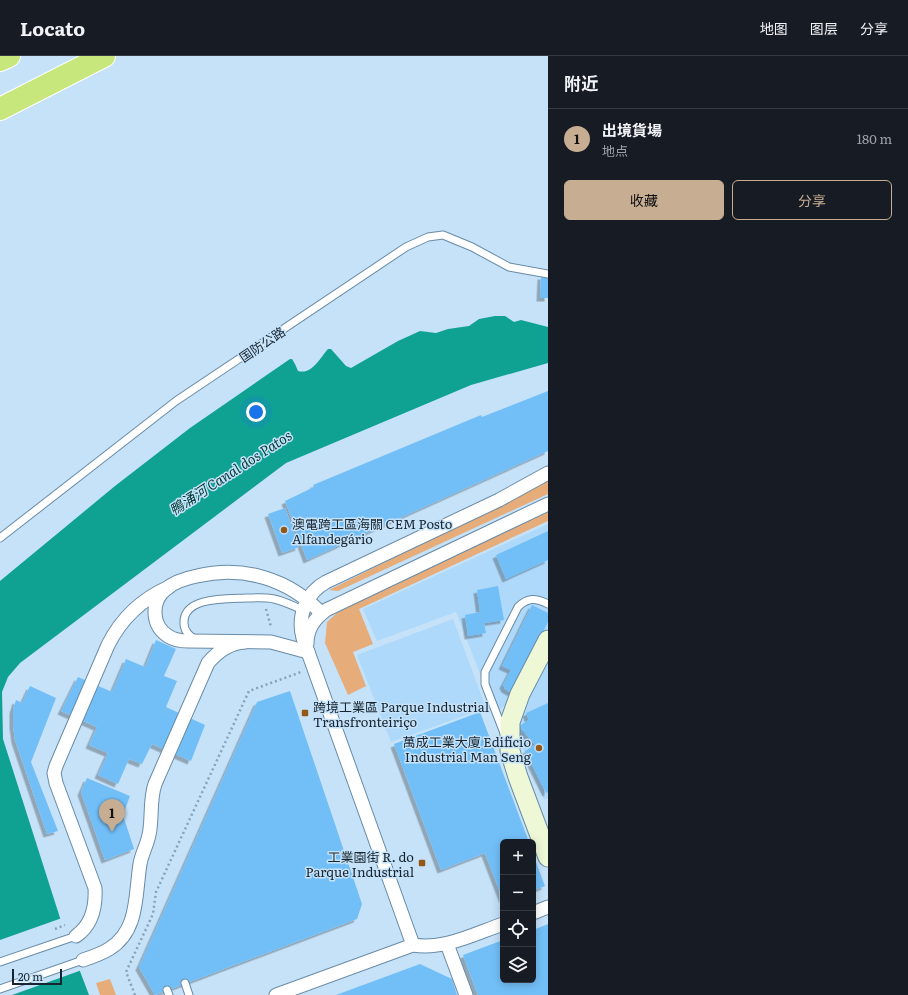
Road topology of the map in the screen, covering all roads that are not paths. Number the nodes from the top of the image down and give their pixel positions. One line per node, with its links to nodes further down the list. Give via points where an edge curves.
1 (9, 56): 3 (highway)
2 (104, 56): 4 (highway)
3 (0, 60)
4 (0, 109)
5 (548, 274): 8 (lane, 国防公路, via 509,267 472,247 444,236 428,237 406,247 176,401)
6 (548, 473): 11 (street, via 499,500 326,582 314,591)
7 (548, 504): 12 (street)
8 (0, 538)
9 (169, 587): 11 (street, via 204,574 239,572 274,580 290,588); 14 (street, via 156,603 155,618 159,627 175,640); 22 (street, via 145,600 117,630 108,645 54,773 94,888 93,913)
10 (548, 604): 17 (lane, via 533,598 518,607 485,672 485,684)
11 (305, 605): 12 (street); 14 (lane, via 267,598 210,600 193,606 184,621 187,633 192,638); 16 (street, via 301,633)
12 (321, 613): 16 (street, via 310,629 307,639)
13 (548, 640): 17 (main road, via 520,694 510,722)
14 (202, 641): 15 (street)
15 (246, 642): 16 (street, via 271,642); 25 (street, via 222,649 208,663 155,784 152,793 150,832 141,859 135,909 130,925 112,947)
16 (308, 652): 24 (street)
17 (510, 751): 18 (main road)
18 (548, 857)
19 (548, 907): 20 (street)
20 (536, 912)
21 (500, 925): 23 (street)
22 (76, 936): 26 (lane)
23 (447, 944): 24 (street); 31 (street)
24 (413, 945): 30 (street)
25 (83, 960): 28 (lane)
26 (0, 962)
27 (185, 983): 29 (lane)
28 (0, 990)
29 (190, 995)
30 (276, 995)
31 (466, 995)

